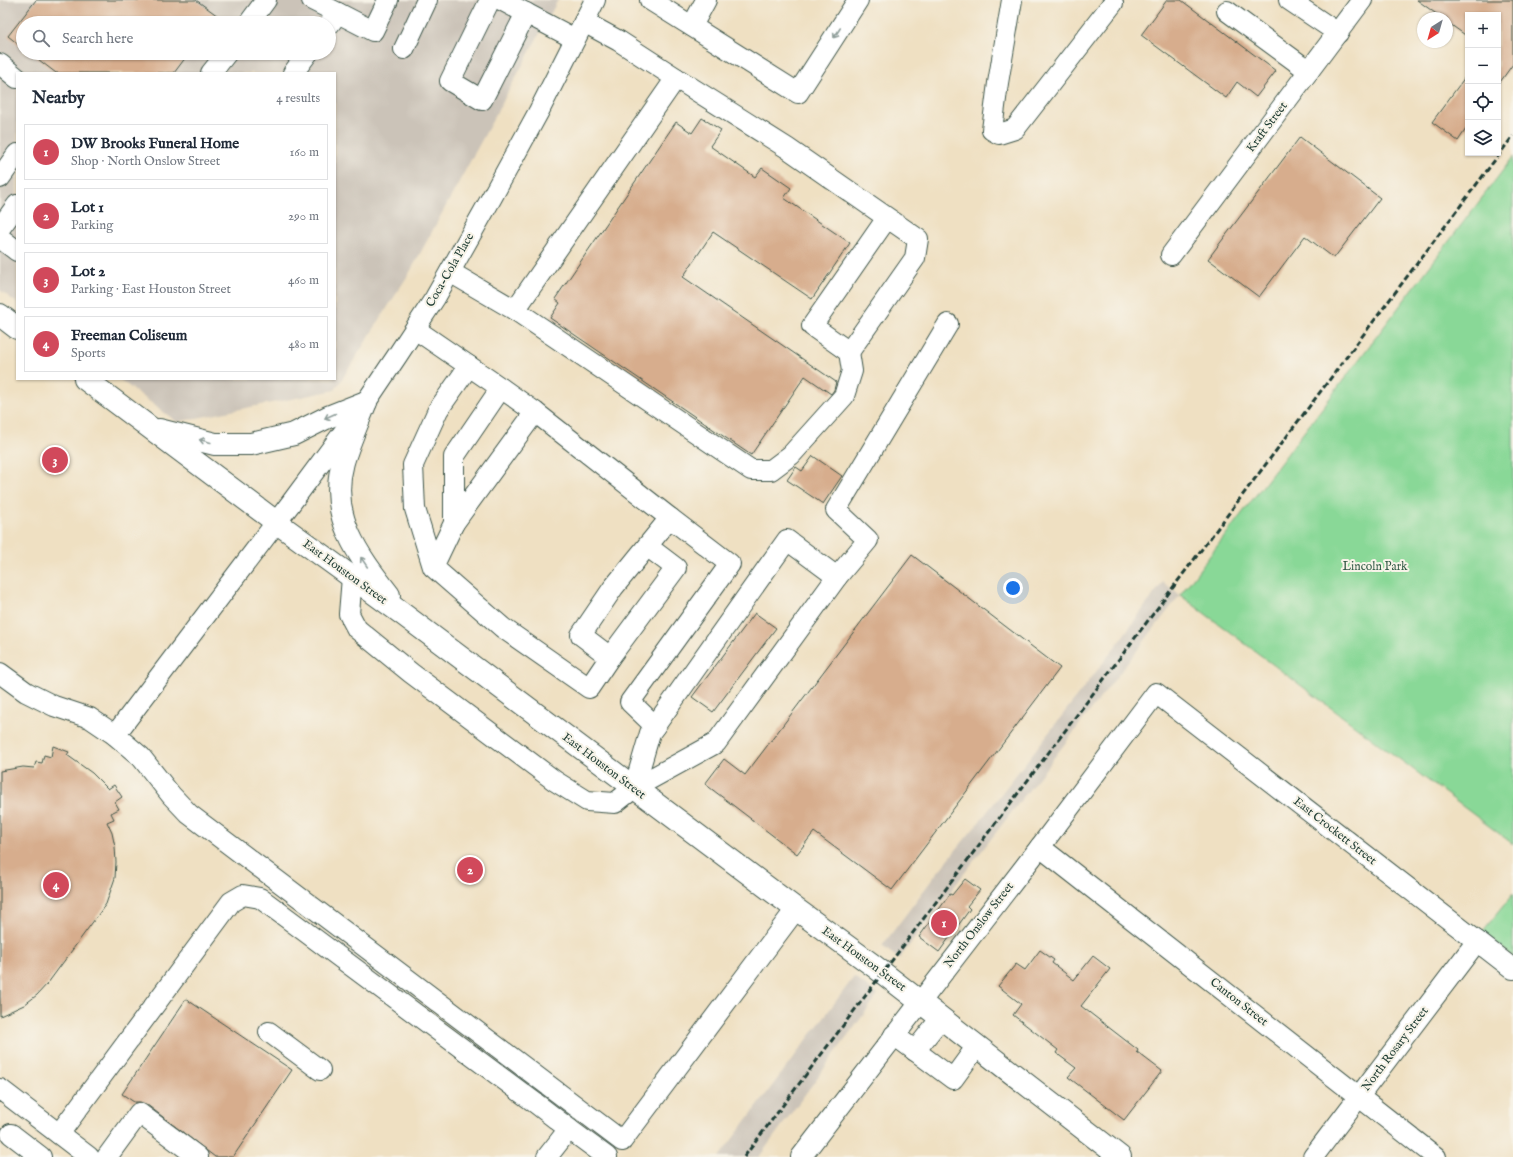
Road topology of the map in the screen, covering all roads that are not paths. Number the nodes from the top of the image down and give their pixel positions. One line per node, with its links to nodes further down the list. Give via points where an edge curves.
1 (266, 0): 17 (street)
2 (312, 0): 18 (street)
3 (388, 0): 19 (street, via 373,31)
4 (427, 0): 23 (street)
5 (490, 0): 16 (street, via 450,81 482,100)
6 (501, 0): 16 (street)
7 (595, 0): 21 (street, Coca-Cola Place)
8 (706, 0): 20 (street)
9 (858, 0): 20 (street, one-way to 20, via 798,93)
10 (1012, 0): 13 (street, via 992,130 999,134 1015,129)
11 (1289, 0): 22 (street)
12 (1362, 0): 22 (street, Kraft Street)
13 (1117, 1)
14 (656, 2): 20 (street)
15 (1227, 10): 27 (street)
16 (526, 13): 21 (street)
17 (254, 16)
18 (330, 16)
19 (336, 20)
20 (692, 26)
21 (580, 30): 31 (street, via 619,41); 38 (street, Coca-Cola Place)
22 (1338, 33): 27 (street, Kraft Street)
23 (404, 49)
24 (221, 60): 28 (street)
25 (303, 60): 29 (street)
26 (0, 64): 30 (street)
27 (1309, 71): 37 (street, Kraft Street)
28 (213, 72)
29 (294, 72)
30 (16, 77)
31 (676, 78): 35 (street, via 787,148); 39 (street)
32 (16, 155): 33 (street)
33 (0, 178)
34 (16, 209): 36 (street)
35 (887, 218): 44 (street, via 918,239 915,258); 44 (street, via 812,326)
36 (8, 238)
37 (1171, 255)
38 (450, 272): 39 (street); 43 (street, Coca-Cola Place)
39 (515, 310): 44 (street, via 751,470 771,470 791,455 844,396 852,371)
40 (0, 315): 42 (main road)
41 (948, 324): 57 (street, via 836,510 868,540)
42 (16, 327)
43 (415, 329): 45 (street); 48 (street, Coca-Cola Place)
44 (850, 352)
45 (469, 366): 47 (street); 55 (street, via 438,410 413,465 415,509)
46 (86, 380): 50 (main road, East Houston Street)
47 (501, 388): 49 (street); 53 (street, via 454,457)
48 (366, 402): 50 (main road, one-way to 50, via 294,434 251,444 216,444); 52 (street, Coca-Cola Place); 58 (main road, one-way to 48, via 362,560 346,530 339,496 343,463)
49 (535, 412): 51 (street); 53 (street)
50 (150, 428): 52 (main road, East Houston Street)
51 (670, 518): 54 (street); 62 (street, via 730,564 630,702)
52 (276, 522): 56 (main road, East Houston Street); 63 (street, Coca-Cola Place)
53 (454, 523): 55 (street)
54 (647, 546): 59 (street, via 676,568); 59 (street, via 580,635)
55 (433, 567): 59 (street, via 502,628 589,688)
56 (352, 577): 58 (main road, East Houston Street); 64 (street, via 349,614 357,629 548,776 587,801 616,803)
57 (838, 578): 62 (street, via 787,540); 64 (street, via 716,743)
58 (404, 615): 64 (main road, East Houston Street)
59 (610, 657)
60 (0, 673): 63 (street, via 26,692 54,706 90,718)
61 (1156, 693): 65 (street, North Onslow Street); 67 (street, East Crockett Street)
62 (655, 726): 64 (street, via 650,733)
63 (115, 735): 73 (street, via 141,756 189,814)
64 (634, 788): 66 (main road, East Houston Street)
65 (1040, 847): 69 (street, North Onslow Street); 79 (street, Canton Street)
66 (796, 909): 69 (main road, East Houston Street); 83 (street)
67 (1477, 940): 68 (street, East Crockett Street); 79 (street, North Rosary Street)
68 (1513, 969)
69 (920, 1002): 70 (main road, East Houston Street); 72 (street, North Onslow Street)
70 (941, 1018): 74 (main road, East Houston Street); 75 (street)
71 (269, 1032): 77 (street)
72 (894, 1036): 75 (street); 84 (street, North Onslow Street)
73 (487, 1039): 76 (street); 83 (street)
74 (977, 1046): 75 (street, via 952,1079); 92 (main road, East Houston Street)
75 (915, 1051)
76 (474, 1057): 80 (street); 82 (street, via 260,898 243,895 231,902)
77 (320, 1070)
78 (0, 1089): 82 (street)
79 (1359, 1096): 93 (street, North Rosary Street); 94 (street, Canton Street)
80 (568, 1129): 89 (street); 90 (street)
81 (11, 1134): 85 (street)
82 (59, 1134): 86 (street)
83 (622, 1141): 91 (street)
84 (806, 1155)
85 (41, 1157)
86 (89, 1157)
87 (107, 1157): 88 (street, via 139,1113)
88 (198, 1157)
89 (547, 1157)
90 (607, 1157)
91 (610, 1157)
92 (1120, 1157)
93 (1313, 1157)
94 (1436, 1157)

